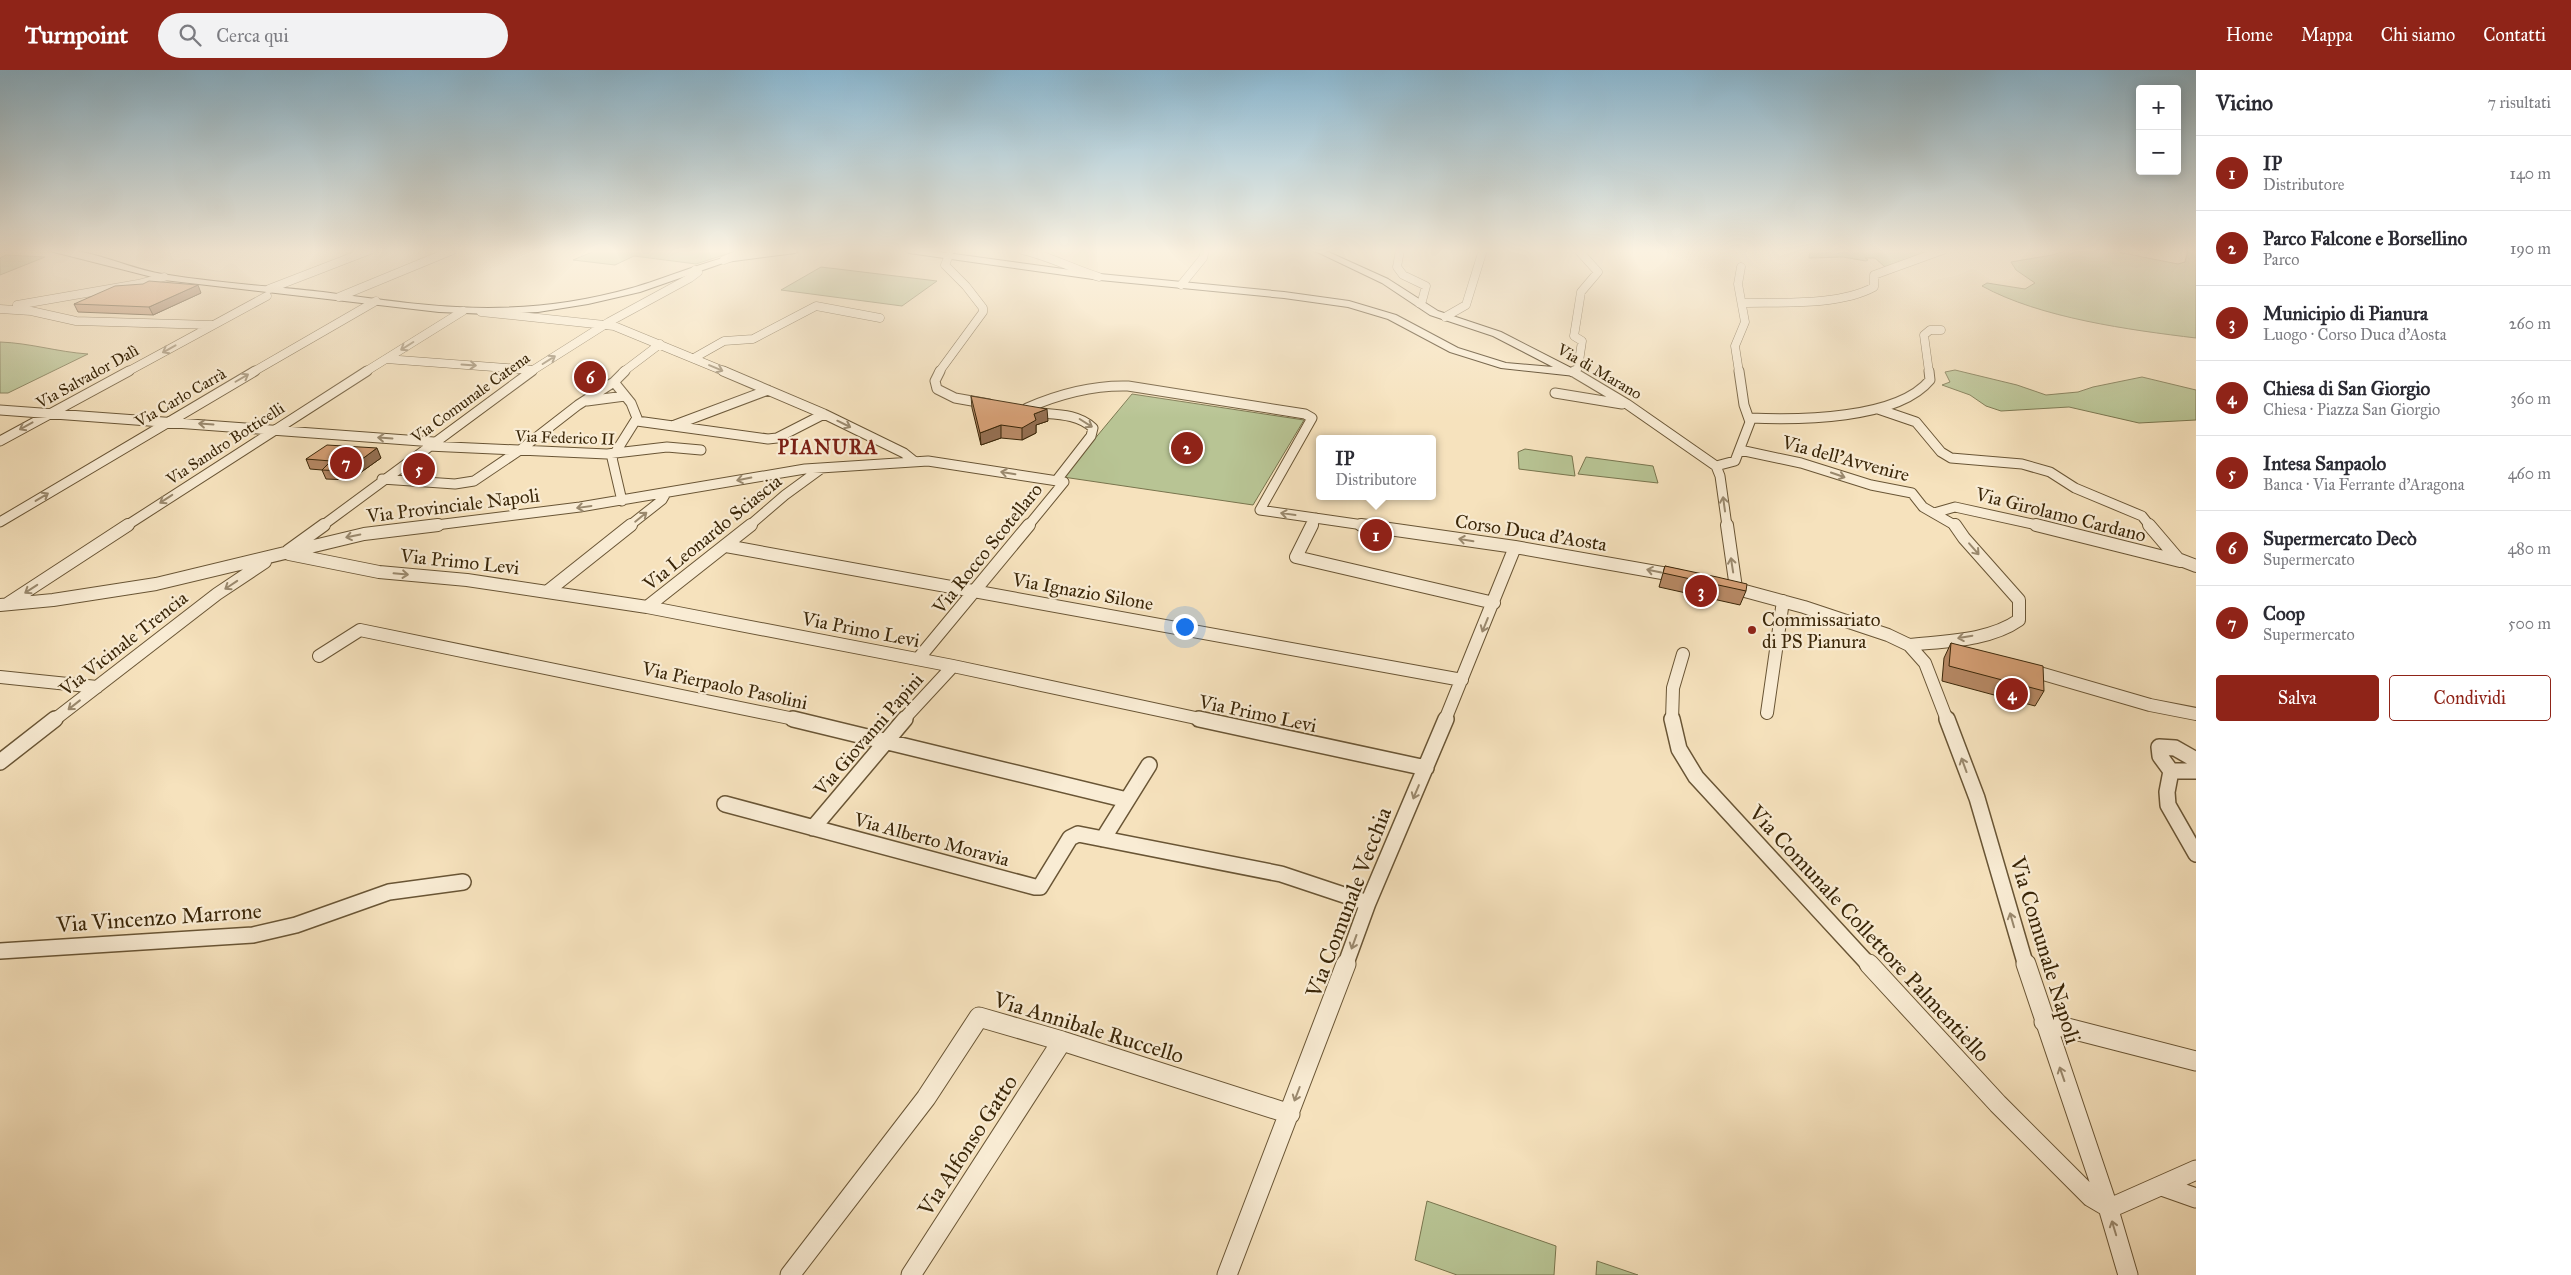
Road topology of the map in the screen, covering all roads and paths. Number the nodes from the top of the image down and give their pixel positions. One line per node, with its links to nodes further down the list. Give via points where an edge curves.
1 (37, 306): 19 (street)
2 (50, 306): 21 (street)
3 (245, 306): 26 (street, Via Salvador Dalì)
4 (367, 306): 45 (street, Via Carlo Carrà, one-way to 4)
5 (422, 306): 20 (street)
6 (554, 306): 22 (street)
7 (638, 306): 25 (street, Via Comunale Catena)
8 (816, 306): 29 (street, via 753,339 721,341)
9 (817, 306): 24 (street)
10 (981, 306): 39 (street, via 983,312 935,381 937,389 955,398)
11 (1354, 306): 32 (street, via 1383,314 1454,350 1504,366)
12 (1390, 306): 18 (street)
13 (1424, 306): 18 (street)
14 (1464, 306): 23 (street)
15 (1578, 306): 32 (street, via 1574,336 1582,342 1578,368)
16 (1743, 306): 44 (street, via 1745,322 1735,346 1744,405)
17 (0, 308): 19 (street)
18 (1430, 310): 23 (street, Via di Marano)
19 (31, 311): 21 (street)
20 (463, 311): 22 (street); 30 (street, Via Sandro Botticelli, one-way to 30)
21 (45, 314): 26 (street, via 76,321)
22 (508, 314): 25 (street)
23 (1446, 317): 32 (street, Via di Marano, via 1496,334)
24 (880, 318)
25 (605, 324): 28 (street); 31 (street, Via Comunale Catena, one-way to 25)
26 (212, 325): 42 (street, Via Salvador Dalì, one-way to 42)
27 (1941, 330): 40 (street, via 1930,330 1924,335 1930,380 1905,397)
28 (660, 344): 29 (street); 33 (street)
29 (694, 358): 34 (street, one-way to 34)
30 (386, 359): 31 (street, one-way to 31); 48 (street, Via Sandro Botticelli)
31 (533, 370): 50 (street, Via Comunale Catena)
32 (1574, 372): 38 (street, Via di Marano)
33 (614, 382): 36 (street); 37 (street)
34 (768, 390): 43 (street); 47 (street)
35 (1555, 393): 38 (street)
36 (624, 396): 37 (street); 46 (street, via 634,408)
37 (584, 402): 51 (street)
38 (1627, 404): 56 (street, Via di Marano)
39 (1000, 406)
40 (1878, 408): 44 (street, via 1820,419); 70 (street, Via Girolamo Cardano, via 1916,422 1941,452 1951,458 2042,468 2076,488 2142,516)
41 (0, 410): 42 (street, Via Federico II)
42 (50, 413): 45 (street, Via Federico II); 49 (street, Via Salvador Dalì, one-way to 49)
43 (824, 414): 47 (street, via 768,439); 55 (street, one-way to 55)
44 (1750, 418): 53 (street)
45 (168, 421): 48 (street, Via Federico II, one-way to 45); 65 (street, Via Carlo Carrà, one-way to 45)
46 (637, 422): 47 (street); 54 (street)
47 (675, 425)
48 (273, 429): 50 (street, Via Federico II, one-way to 48); 79 (street, Via Sandro Botticelli, one-way to 79)
49 (0, 440)
50 (431, 444): 51 (street, Via Federico II); 58 (street, Via Comunale Catena)
51 (520, 450): 54 (street, Via Federico II); 58 (street, via 467,483)
52 (701, 450): 54 (street, Via Federico II, via 667,447)
53 (1740, 450): 56 (street, via 1735,462); 63 (street, Via dell'Avvenire, one-way to 63, via 1801,463 1872,485 1908,491 1923,507)
54 (615, 454): 61 (street, via 612,459)
55 (914, 461): 57 (street, Via Provinciale Napoli); 59 (street, one-way to 55)
56 (1716, 466): 74 (street, one-way to 56)
57 (824, 467): 60 (street, Via Provinciale Napoli, one-way to 60); 66 (street, Via Leonardo Sciascia, via 785,495)
58 (382, 479): 68 (street, Via Comunale Catena)
59 (1060, 482): 62 (street, Via Rocco Scotellaro, one-way to 59, via 1313,419 1305,414 1122,386 1101,386 1056,397 1034,409 1075,418 1093,428); 76 (street, Via Rocco Scotellaro)
60 (666, 494): 61 (street, Via Provinciale Napoli); 75 (street, one-way to 60)
61 (622, 501): 68 (street, Via Provinciale Napoli, one-way to 68, via 387,530)
62 (1260, 510): 64 (street, Corso Duca d'Aosta, one-way to 62)
63 (1934, 513): 70 (street, Via Girolamo Cardano, via 1951,507 1979,511); 81 (street, Via dell'Avvenire, one-way to 81, via 1953,522 2018,600 2019,620 1984,634)
64 (1316, 518): 67 (street, Corso Duca d'Aosta, one-way to 64); 78 (street, via 1296,557)
65 (0, 522)
66 (726, 546): 76 (street, Via Ignazio Silone); 80 (street, Via Leonardo Sciascia)
67 (1515, 547): 72 (street, Corso Duca d'Aosta, one-way to 67); 78 (street, Via Comunale Vecchia)
68 (284, 554): 69 (street, Via Provinciale Napoli); 75 (street, Via Primo Levi, one-way to 75, via 379,572)
69 (271, 558): 79 (street, Via Provinciale Napoli, via 108,592); 90 (street, Via Vicinale Trencia, one-way to 90, via 217,594)
70 (2180, 561): 71 (street, Via Girolamo Cardano)
71 (2196, 566)
72 (1688, 578)
73 (1717, 584): 74 (street)
74 (1736, 588): 77 (street)
75 (548, 590): 80 (street, Via Primo Levi)
76 (974, 591): 85 (street, Via Rocco Scotellaro); 89 (street, Via Ignazio Silone)
77 (1783, 601): 81 (street, via 1880,632); 91 (street)
78 (1494, 603): 89 (street, Via Comunale Vecchia, one-way to 89)
79 (3, 605)
80 (647, 607): 85 (street, Via Primo Levi)
81 (1909, 645): 82 (street); 108 (street, Via Comunale Napoli, one-way to 81, via 1976,798 1930,672 1922,657)
82 (1963, 653)
83 (1683, 654): 115 (street, Via Comunale Collettore Palmentiello, via 1674,684 1672,712 1675,738 1689,766 1724,809 1998,1104 2091,1197)
84 (318, 656): 93 (street, Via Pierpaolo Pasolini, via 360,630 647,687)
85 (918, 659): 86 (street, Via Primo Levi)
86 (953, 666): 93 (street, Via Giovanni Papini); 97 (street, Via Primo Levi)
87 (2015, 666): 92 (street)
88 (0, 677): 90 (street)
89 (1462, 680): 97 (street, Via Comunale Vecchia)
90 (97, 686): 95 (street, Via Vicinale Trencia, one-way to 95)
91 (1767, 713)
92 (2196, 714)
93 (887, 740): 100 (street, Via Pierpaolo Pasolini); 102 (street, Via Giovanni Papini)
94 (2196, 760): 98 (street, via 2175,748 2159,746 2160,756)
95 (0, 762)
96 (1148, 765): 100 (street)
97 (1426, 768): 106 (street, Via Comunale Vecchia, one-way to 106)
98 (2171, 771): 99 (street); 104 (street, via 2167,798 2170,812)
99 (2196, 772)
100 (1127, 800): 103 (street)
101 (725, 804): 102 (street, Via Alberto Moravia)
102 (813, 828): 103 (street, Via Alberto Moravia, via 1037,888 1072,836)
103 (1103, 839): 106 (street, Via Alberto Moravia, via 1281,874)
104 (2196, 854)
105 (463, 882): 107 (street, Via Vincenzo Marrone, via 388,892 296,925 253,935)
106 (1368, 903): 111 (street, Via Comunale Vecchia, one-way to 111)
107 (0, 950)
108 (2044, 1022): 110 (street); 115 (street, Via Comunale Napoli, one-way to 108)
109 (1062, 1041): 111 (street, Via Annibale Ruccello); 116 (street, Via Annibale Ruccello, via 981,1017 977,1019 926,1098); 117 (street, Via Alfonso Gatto)
110 (2196, 1061)
111 (1290, 1114): 118 (street, Via Comunale Vecchia)
112 (2196, 1170): 113 (street)
113 (2162, 1186): 114 (street); 115 (street)
114 (2196, 1198)
115 (2108, 1207): 119 (street, Via Comunale Napoli, one-way to 115)
116 (790, 1275)
117 (911, 1275)
118 (1227, 1275)
119 (2128, 1275)

